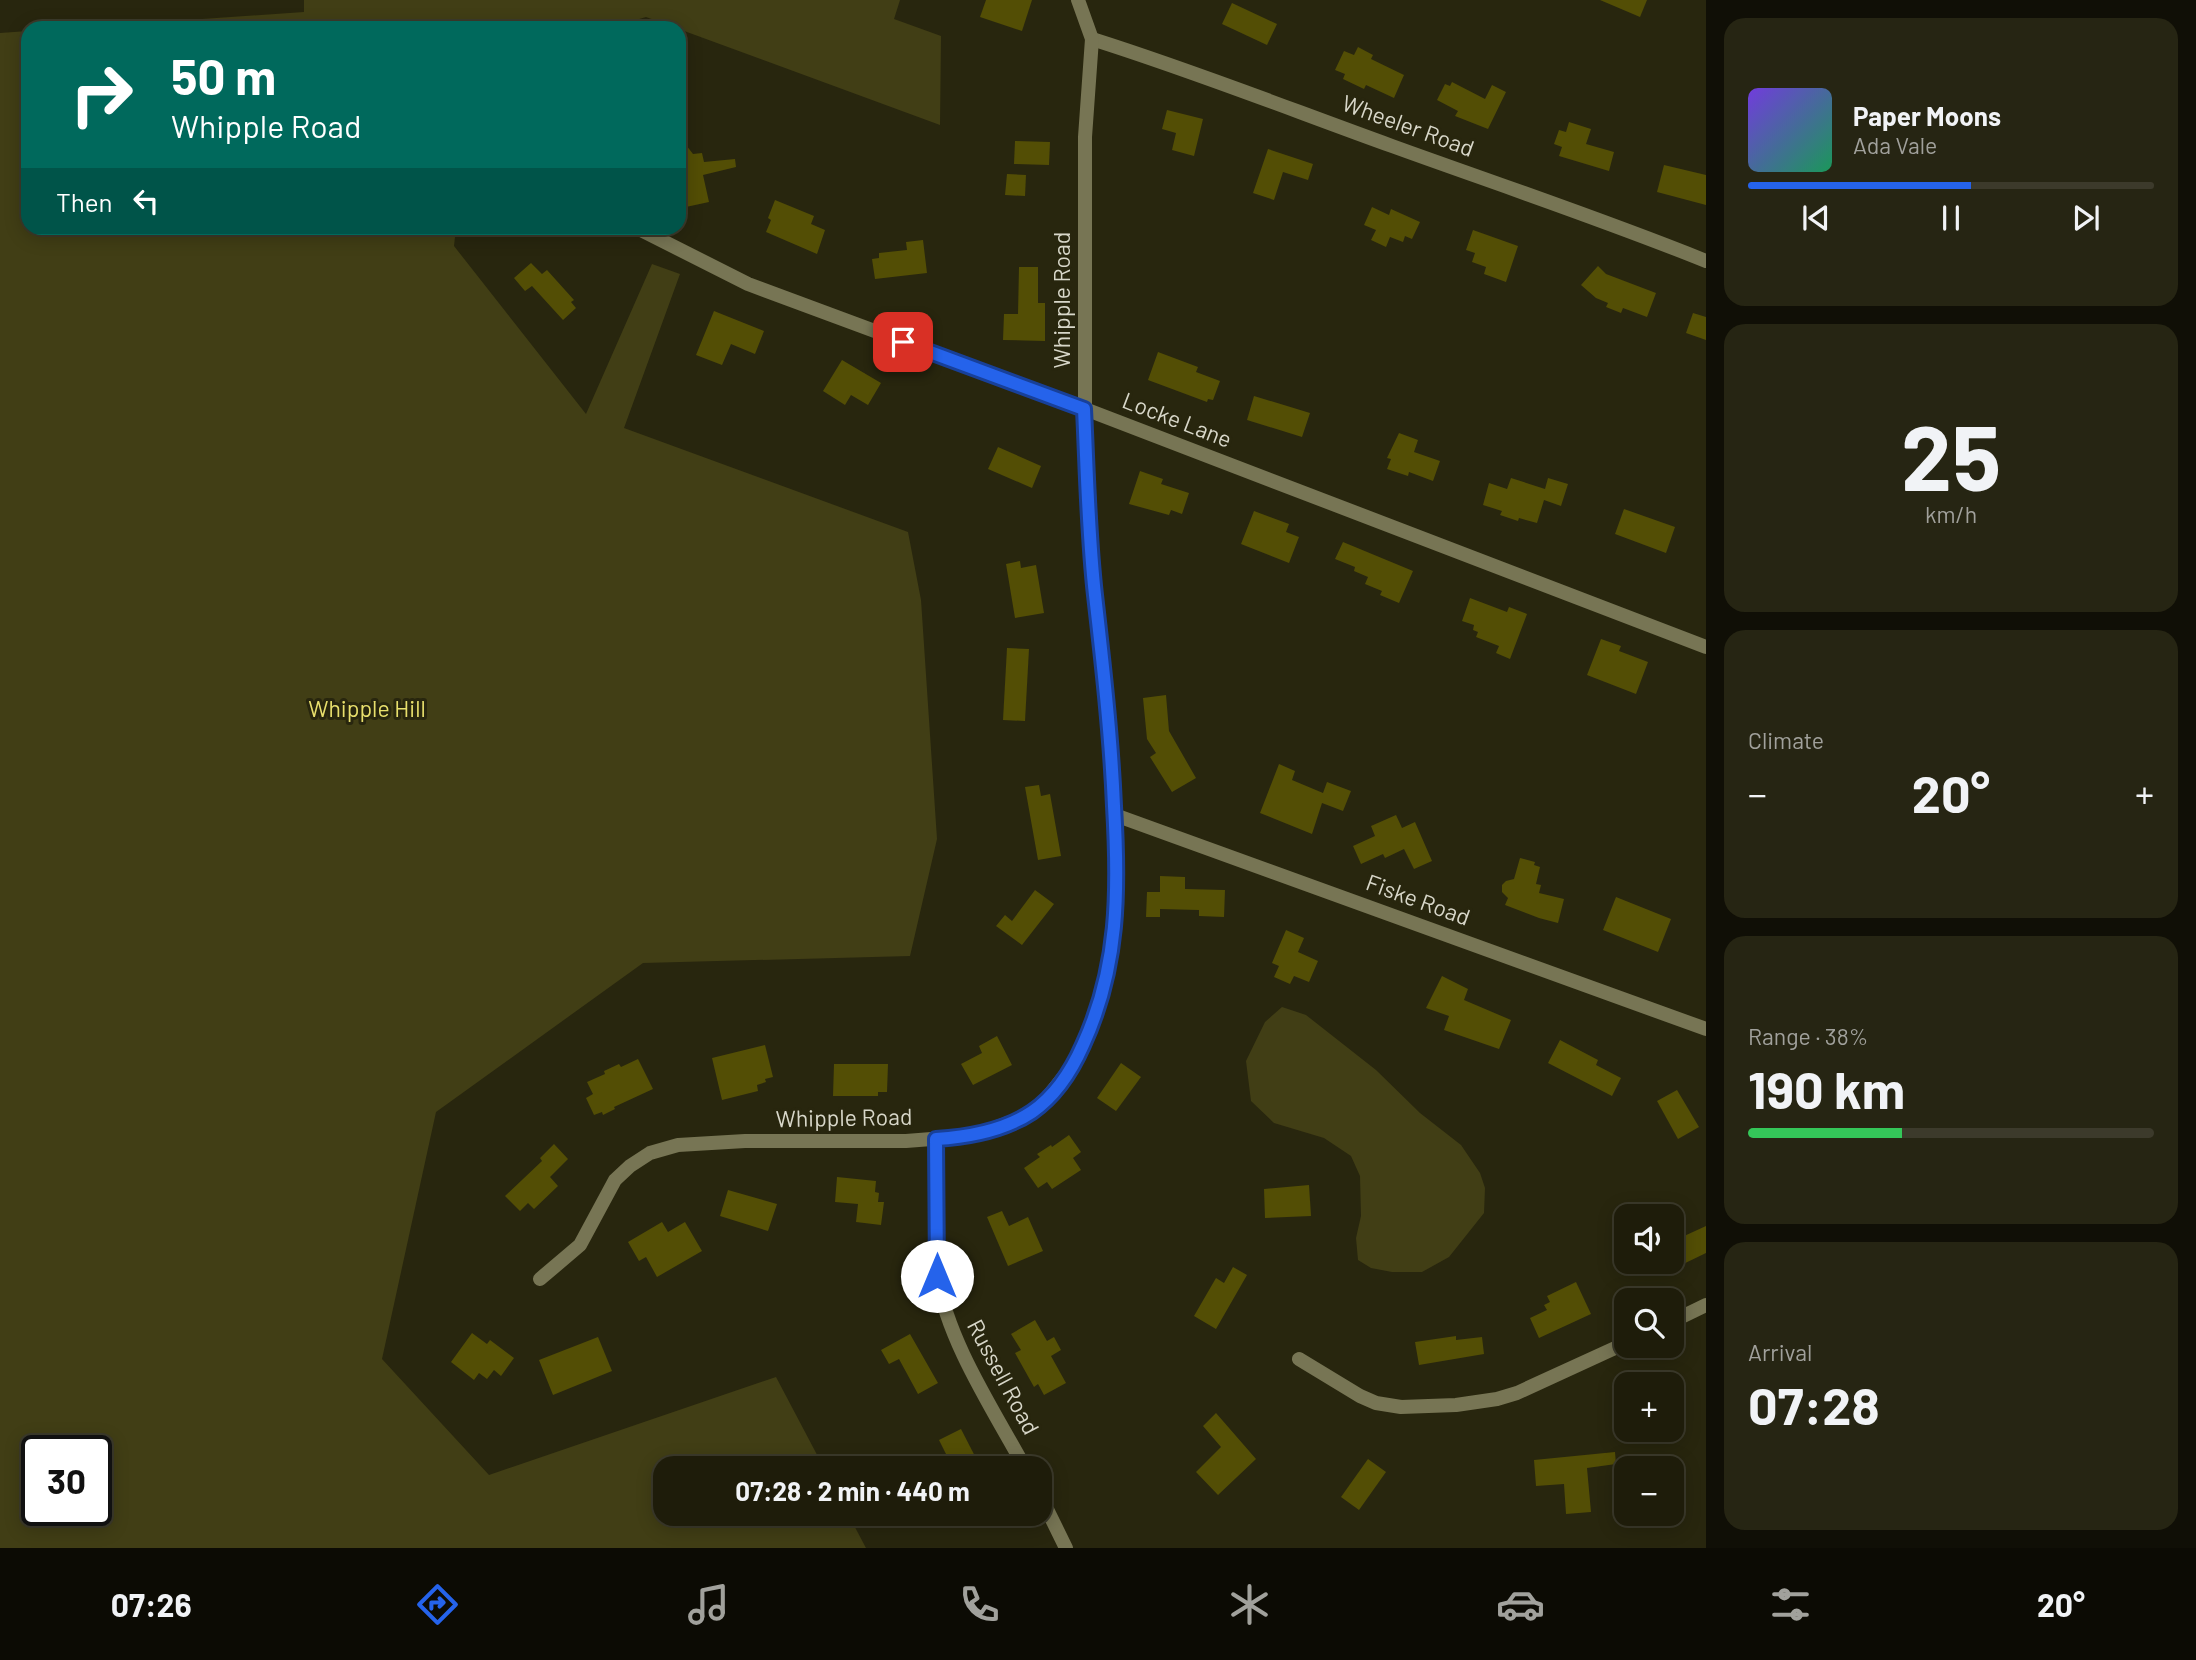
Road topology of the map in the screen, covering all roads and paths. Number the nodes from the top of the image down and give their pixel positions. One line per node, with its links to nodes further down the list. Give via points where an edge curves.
1 (1078, 0): 2 (street, Whipple Road)
2 (1092, 38): 4 (street, Wheeler Road); 5 (street, Whipple Road, via 1085,137)
3 (651, 235): 5 (street, Locke Lane, via 748,284)
4 (1706, 261)
5 (1084, 409): 6 (street, Locke Lane); 7 (street, Whipple Road, via 1093,577)
6 (1706, 647)
7 (1115, 815): 8 (street, Fiske Road); 9 (street, Whipple Road, via 1118,880 1112,953 1100,1003 1073,1065 1048,1098 1024,1116 981,1133)
8 (1706, 1029)
9 (936, 1139): 10 (street, Whipple Road, via 678,1145 650,1153 615,1180 580,1245); 15 (street, Russell Road, via 941,1298 952,1331)
10 (540, 1279)
11 (1706, 1305): 12 (street)
12 (1684, 1316)
13 (1614, 1348): 14 (street, via 1497,1399 1401,1407 1360,1396)
14 (1299, 1359)
15 (1019, 1456)
16 (1052, 1519): 17 (street)
17 (1066, 1548)

